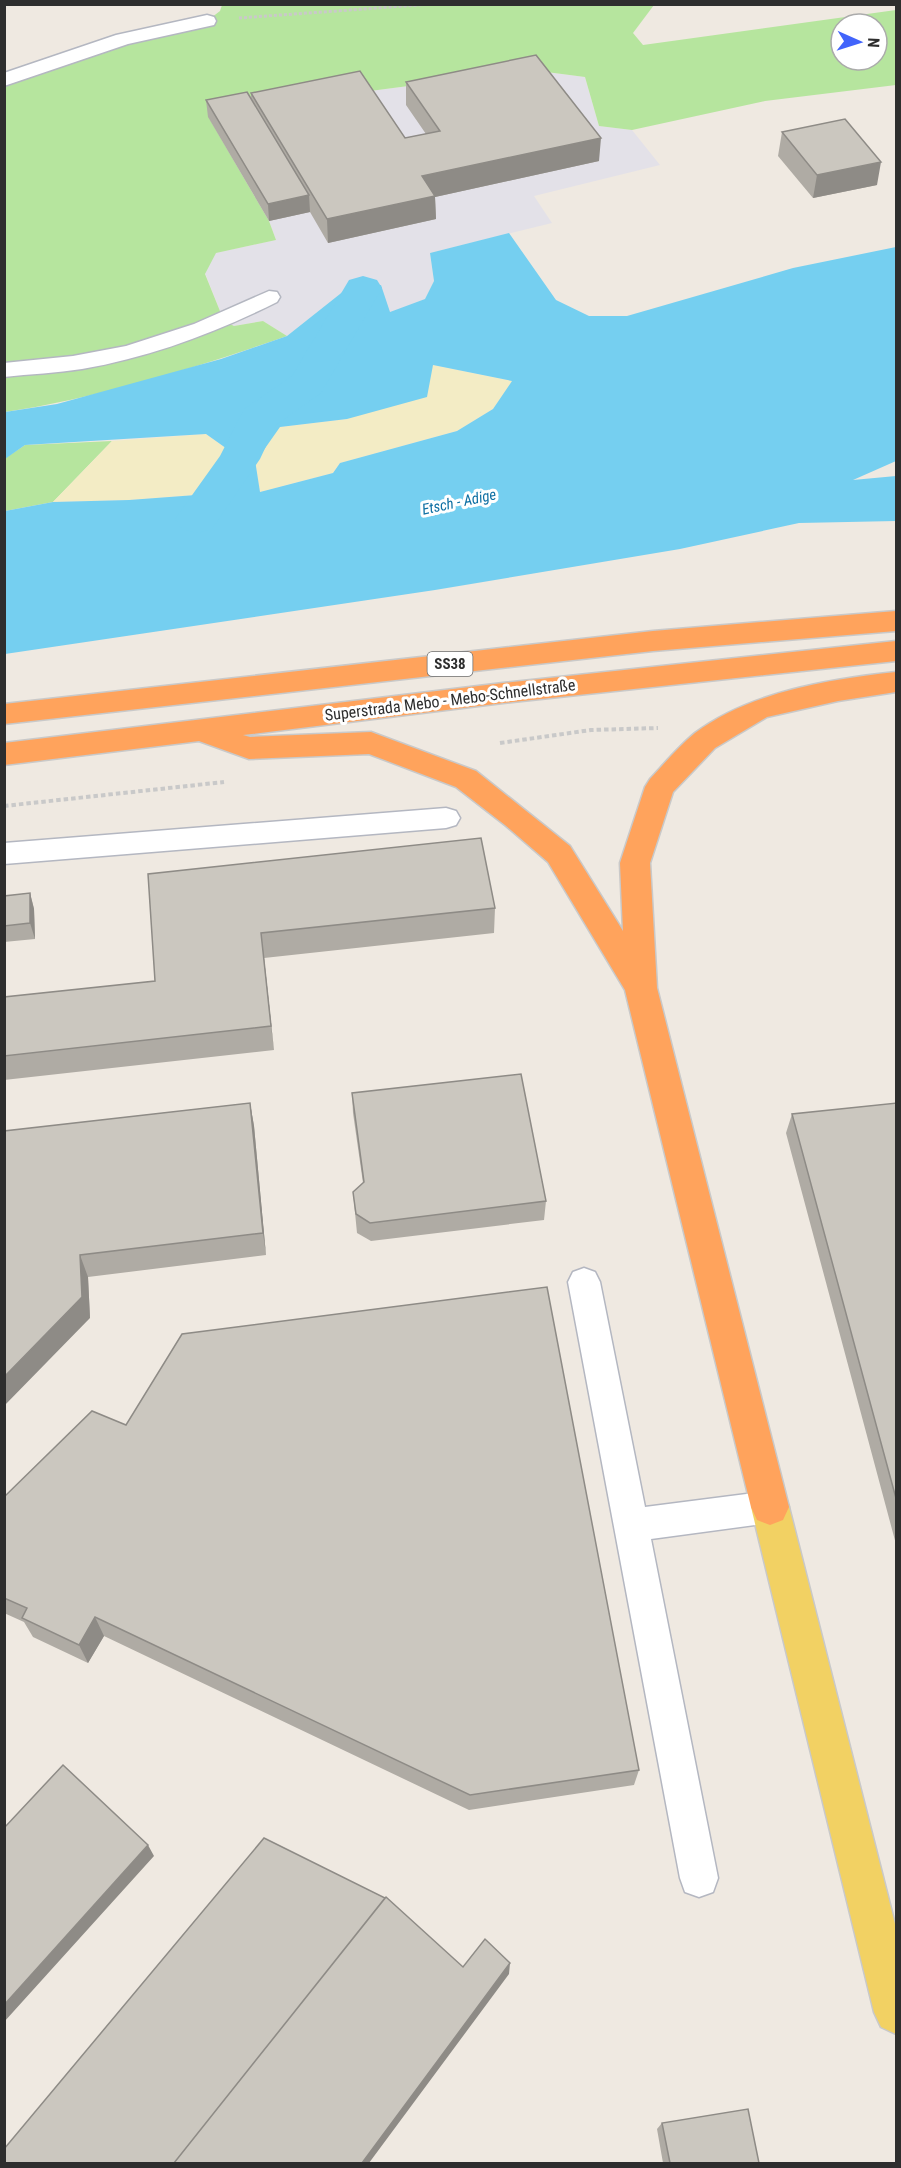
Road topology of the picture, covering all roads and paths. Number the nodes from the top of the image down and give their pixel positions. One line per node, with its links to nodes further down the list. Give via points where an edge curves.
1 (433, 4): 2 (path)
2 (207, 21): 3 (lane, via 123,39)
3 (4, 80)
4 (269, 297): 5 (lane, via 224,321 146,348 82,362)
5 (4, 370)
6 (897, 621): 9 (highway, SS38, via 642,642)
7 (897, 651): 11 (highway, Superstrada Mebo - Mebo-Schnellstraße / SS38, via 503,693)
8 (897, 682): 18 (highway, via 759,709 705,741 660,787 635,863)
9 (4, 714)
10 (668, 727): 12 (path, via 591,730)
11 (197, 731): 13 (highway, Superstrada Mebo - Mebo-Schnellstraße / SS38); 18 (highway, via 249,748 371,743 466,779 558,854)
12 (500, 743)
13 (4, 754)
14 (130, 792): 15 (path)
15 (4, 806)
16 (446, 818): 17 (lane)
17 (4, 854)
18 (641, 988): 20 (highway)
19 (584, 1282): 21 (lane)
20 (770, 1508): 21 (lane); 23 (main road)
21 (631, 1525): 22 (lane)
22 (699, 1878)
23 (897, 2012)

